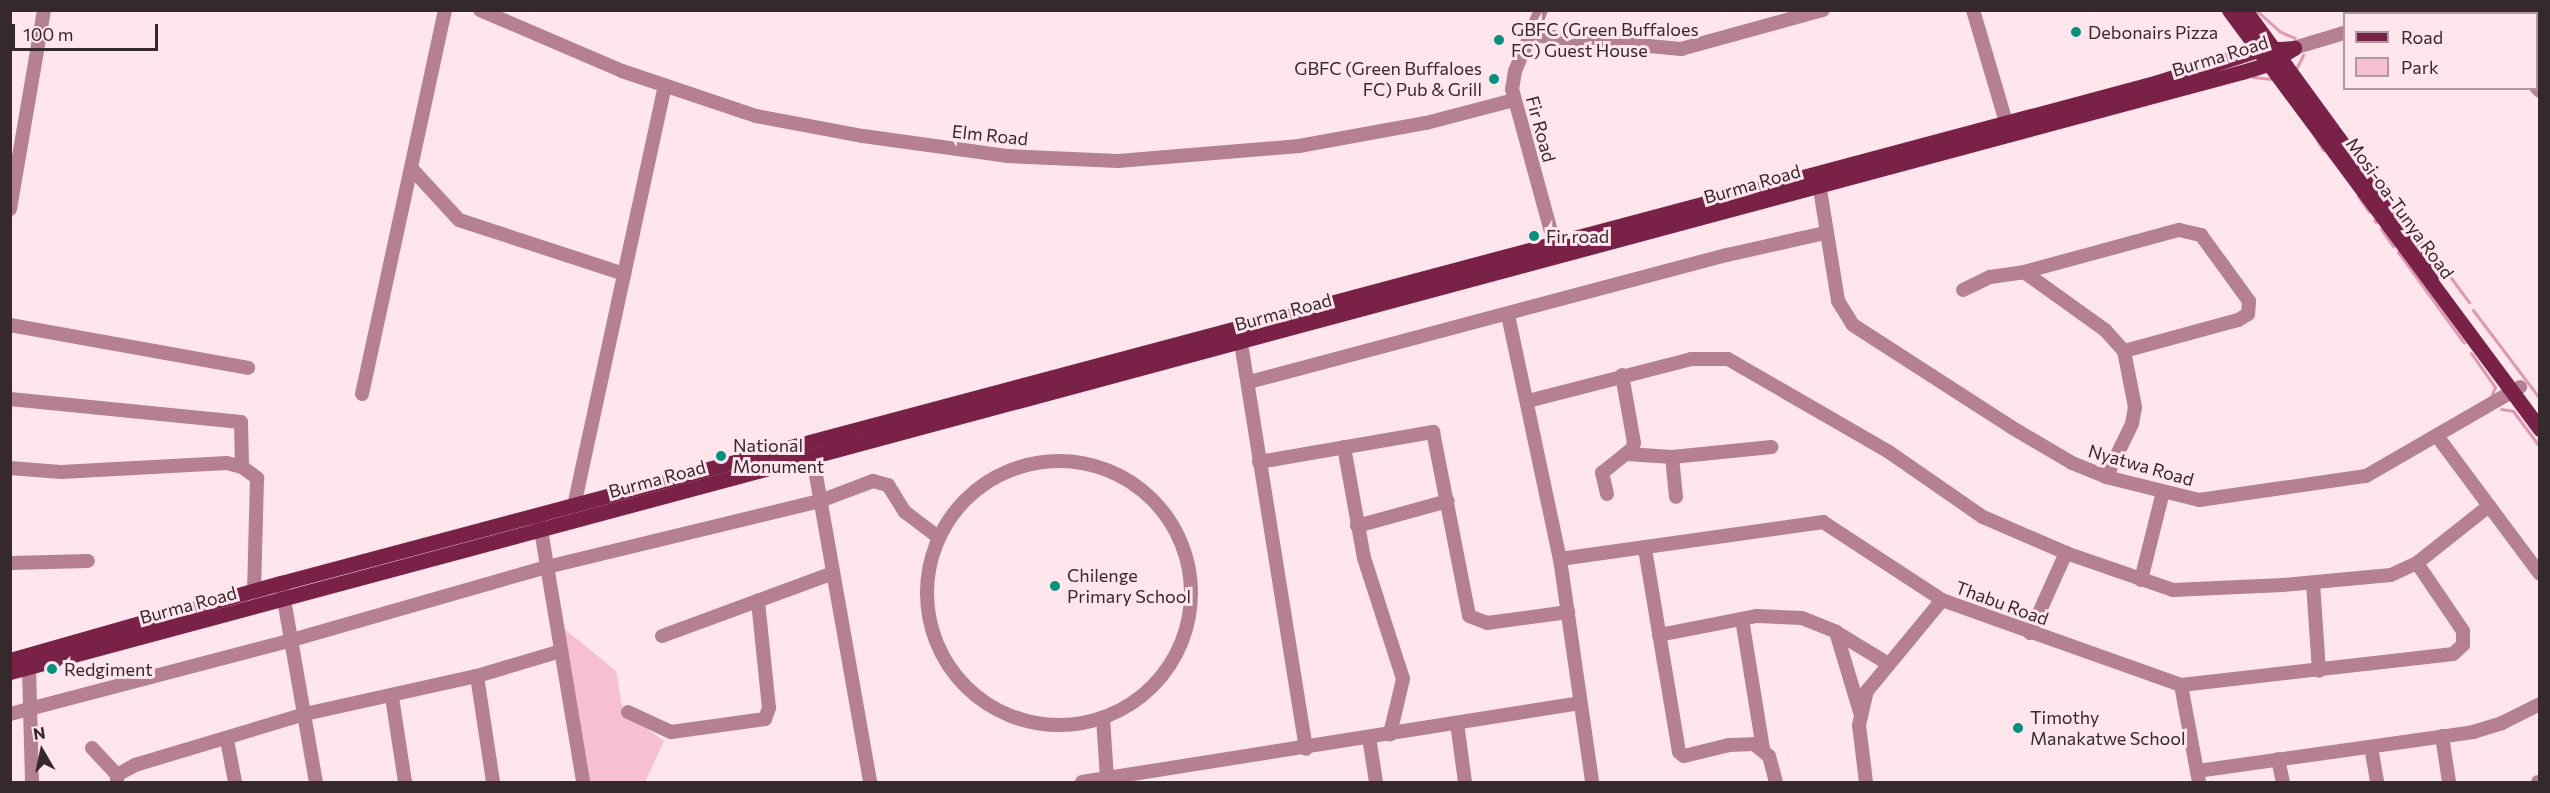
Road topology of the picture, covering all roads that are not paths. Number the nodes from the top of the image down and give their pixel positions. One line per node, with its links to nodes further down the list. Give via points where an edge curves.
1 (44, 10): 19 (street)
2 (445, 10): 17 (street)
3 (480, 10): 14 (street, Elm Road, via 517,29)
4 (1540, 10): 11 (street, Fir Road)
5 (1823, 10): 9 (street)
6 (1973, 10): 16 (street)
7 (2229, 10): 13 (main road, Mosi-oa-Tunya Road)
8 (2245, 10): 13 (main road, Mosi-oa-Tunya Road)
9 (1781, 15): 11 (street, via 1681,49)
10 (2343, 33): 12 (street)
11 (1530, 35): 15 (street, Fir Road, via 1512,79)
12 (2294, 48): 13 (main road, Burma Road)
13 (2270, 55): 16 (main road, Burma Road); 18 (main road, Burma Road); 32 (main road, Mosi-oa-Tunya Road)
14 (665, 86): 15 (street, Elm Road, via 756,116 810,127 1007,156 1106,161 1299,146 1426,123); 23 (street)
15 (1514, 100): 21 (street, Fir Road)
16 (2006, 122): 18 (main road, Burma Road)
17 (412, 169): 23 (street, via 459,220); 33 (street)
18 (1818, 179): 20 (street, Nyatwa Road); 21 (main road, Burma Road)
19 (10, 209)
20 (1825, 233): 25 (street, via 1727,255); 47 (street, Nyatwa Road, via 1839,301 1852,325 2011,427 2072,463)
21 (1556, 252): 27 (main road, Burma Road); 53 (main road, Burma Road)
22 (2024, 272): 24 (street, via 1990,277); 28 (street, via 2105,330); 28 (street, via 2179,230 2201,235 2249,301 2248,314)
23 (624, 274): 53 (street)
24 (1963, 290)
25 (1508, 315): 31 (street); 35 (street)
26 (10, 325): 29 (street)
27 (1241, 343): 31 (street); 42 (main road, Burma Road)
28 (2124, 351): 47 (street, via 2135,407 2132,424)
29 (248, 368)
30 (1622, 375): 35 (street); 41 (street, via 1634,443); 59 (street, via 1691,359 1728,359 1889,452 1983,517)
31 (1249, 382): 44 (street)
32 (2516, 390): 36 (main road, Mosi-oa-Tunya Road); 37 (main road, Mosi-oa-Tunya Road); 38 (street, Nyatwa Road)
33 (362, 394)
34 (10, 399): 45 (street, via 237,419 243,427)
35 (1528, 401): 60 (street)
36 (2540, 414)
37 (2540, 429)
38 (2438, 436): 48 (street, Nyatwa Road, via 2366,477 2216,500); 54 (street)
39 (1344, 447): 44 (street); 52 (street, via 1433,432); 56 (street)
40 (1772, 447): 43 (street)
41 (1627, 453): 43 (street); 49 (street, via 1602,473)
42 (813, 458): 51 (street); 55 (main road, Burma Road)
43 (1672, 458): 50 (street)
44 (1259, 462): 106 (street)
45 (242, 466): 46 (street, via 227,463 61,472); 70 (street, via 256,478)
46 (10, 468)
47 (2106, 477): 48 (street, Nyatwa Road)
48 (2163, 492): 67 (street)
49 (1607, 494)
50 (1676, 497)
51 (820, 501): 57 (street, via 881,482 888,485 905,512); 64 (street); 65 (street)
52 (1448, 501): 56 (street); 74 (street, via 1469,616 1487,623)
53 (574, 506): 55 (main road, Burma Road)
54 (2489, 506): 63 (street); 66 (street)
55 (540, 523): 64 (street); 68 (main road, Burma Road); 71 (main road, Burma Road)
56 (1357, 526): 99 (street, via 1371,583 1403,679)
57 (938, 537): 97 (street, via 926,597 934,638 954,674 984,702 1021,720 1062,725); 97 (street, via 970,494 1000,474 1035,463 1071,461 1106,469 1138,486 1158,504 1174,526 1188,559 1192,594 1187,630 1172,662 1149,690)
58 (1645, 549): 60 (street); 72 (street, via 1823,522); 78 (street)
59 (2066, 553): 67 (street); 77 (street)
60 (1560, 559): 74 (street)
61 (88, 561): 62 (street)
62 (10, 563)
63 (2417, 563): 69 (street, via 2391,575); 86 (street, via 2463,631 2463,645 2453,654)
64 (547, 567): 80 (street); 81 (street)
65 (833, 573): 73 (street); 118 (street)
66 (2540, 574)
67 (2140, 580): 69 (street, via 2181,590)
68 (281, 583): 70 (main road, Burma Road); 71 (street)
69 (2313, 583): 86 (street)
70 (255, 590): 82 (main road, Burma Road)
71 (284, 599): 80 (street); 84 (main road, Burma Road)
72 (1942, 600): 77 (street, Thabu Road); 83 (street, Thabu Road)
73 (758, 601): 79 (street); 93 (street, via 769,708 765,719 671,732)
74 (1568, 612): 90 (street)
75 (1742, 619): 76 (street, via 1778,615 1802,618); 78 (street); 105 (street)
76 (1836, 632): 83 (street); 96 (street)
77 (2030, 633): 88 (street, Thabu Road)
78 (1659, 635): 105 (street, via 1680,754 1743,744)
79 (662, 636)
80 (292, 640): 91 (street); 95 (street)
81 (561, 651): 87 (street); 117 (street)
82 (10, 660)
83 (1887, 663): 96 (street, Thabu Road, via 1867,691)
84 (29, 667): 85 (main road, Burma Road); 91 (street)
85 (10, 672)
86 (2319, 672): 88 (street)
87 (477, 676): 89 (street); 116 (street)
88 (2181, 685): 108 (street)
89 (392, 697): 95 (street); 115 (street)
90 (1580, 704): 98 (street); 121 (street)
91 (33, 708): 94 (street); 112 (street)
92 (2537, 710): 100 (street, via 2486,729)
93 (628, 712)
94 (10, 714)
95 (305, 714): 102 (street); 114 (street)
96 (1861, 714): 123 (street, Thabu Road, via 1860,745)
97 (1103, 718): 111 (street)
98 (1457, 723): 99 (street); 120 (street)
99 (1390, 734): 101 (street)
100 (2442, 736): 103 (street); 126 (street)
101 (1369, 737): 106 (street); 119 (street)
102 (227, 740): 110 (street, via 135,765); 113 (street)
103 (2371, 747): 107 (street); 125 (street)
104 (92, 748): 110 (street)
105 (1763, 748): 122 (street)
106 (1306, 749): 109 (street)
107 (2278, 759): 108 (street); 124 (street)
108 (2198, 777)
109 (1145, 778): 111 (street)
110 (117, 779)
111 (1094, 781)
112 (32, 783)
113 (235, 783)
114 (316, 783)
115 (405, 783)
116 (493, 783)
117 (583, 783)
118 (870, 783)
119 (1376, 783)
120 (1465, 783)
121 (1592, 783)
122 (1776, 783)
123 (1866, 783)
124 (2283, 783)
125 (2377, 783)
126 (2449, 783)

